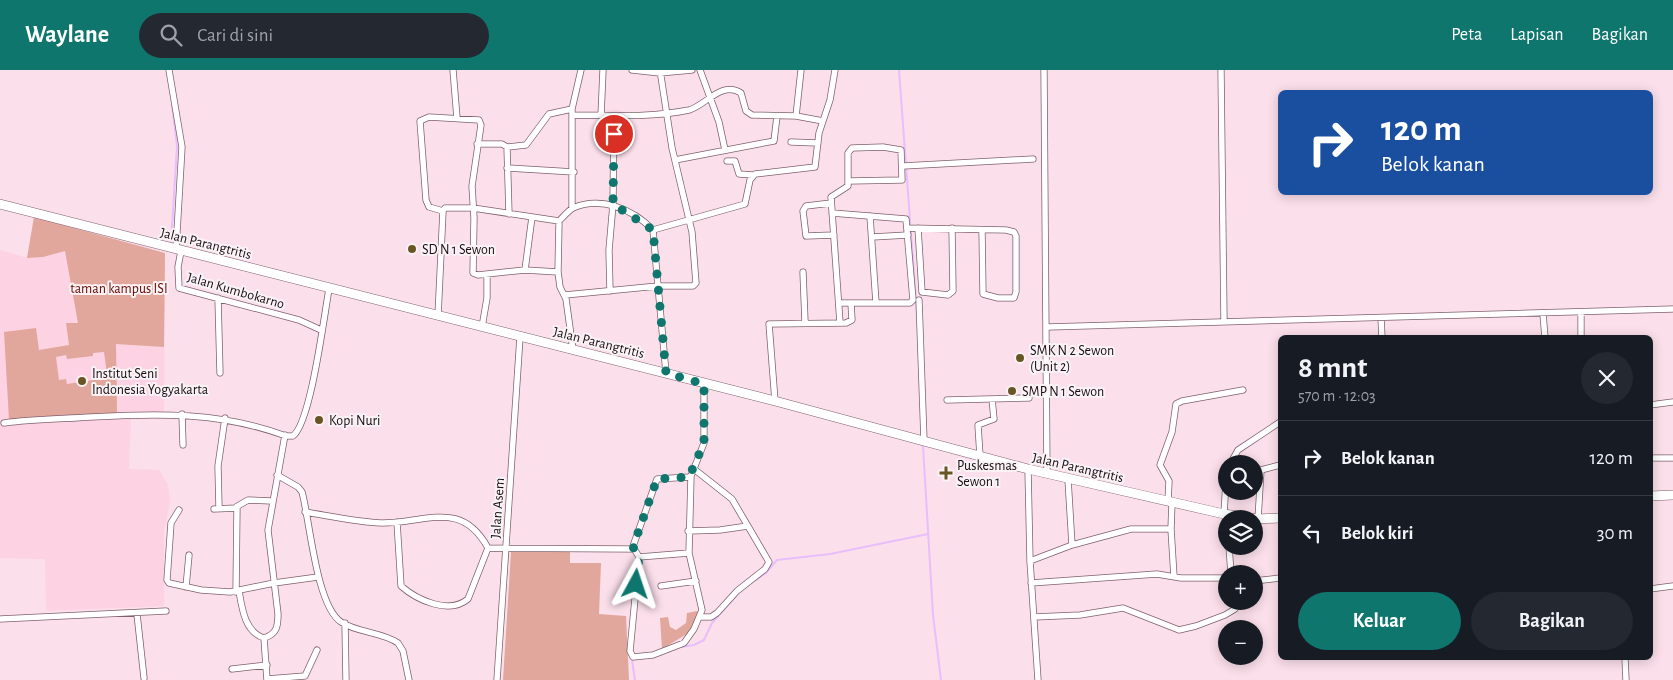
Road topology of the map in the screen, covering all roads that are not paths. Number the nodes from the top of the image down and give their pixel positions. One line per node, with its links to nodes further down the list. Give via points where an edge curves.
1 (170, 70): 55 (street, via 182,147)
2 (453, 70): 20 (street)
3 (581, 70): 14 (street)
4 (603, 70): 16 (street)
5 (632, 70): 12 (street)
6 (692, 70): 12 (street)
7 (700, 70): 13 (street)
8 (801, 70): 19 (street)
9 (835, 70): 21 (street)
10 (1044, 70): 78 (street)
11 (1221, 70): 74 (street)
12 (660, 71): 15 (street)
13 (710, 97): 15 (street, via 696,108); 18 (street, via 722,91 738,90 750,114); 26 (street)
14 (572, 112): 16 (street); 25 (street, via 551,112 526,145); 32 (street)
15 (666, 114): 17 (street); 28 (street)
16 (601, 116): 17 (street)
17 (614, 116): 37 (street)
18 (776, 116): 19 (street); 26 (street, via 774,141)
19 (796, 116): 21 (street)
20 (457, 118): 24 (street, via 480,121 482,125); 40 (street, via 429,117 420,121 426,200 429,207)
21 (823, 120): 23 (street)
22 (791, 142): 23 (street)
23 (818, 143): 33 (street, via 813,168)
24 (477, 144): 25 (street); 38 (street)
25 (507, 147): 31 (street)
26 (725, 150): 28 (street)
27 (1033, 159): 30 (street)
28 (675, 160): 45 (street)
29 (728, 161): 33 (street, via 735,161 739,174)
30 (906, 165): 34 (street, via 901,181); 34 (street, via 900,149 883,146 852,148 848,153)
31 (507, 168): 32 (street); 42 (street)
32 (574, 172): 39 (street)
33 (753, 175): 45 (street, via 745,204)
34 (849, 181): 35 (street, via 846,189 832,195)
35 (831, 203): 41 (street); 52 (street, via 806,206 803,211 806,236)
36 (0, 204): 55 (main road, Jalan Parangtritis)
37 (613, 204): 39 (street); 50 (street); 62 (street)
38 (473, 208): 40 (street, via 448,208); 42 (street); 59 (street, via 472,269 475,275)
39 (572, 208): 46 (street)
40 (443, 212): 72 (street)
41 (832, 213): 43 (street); 52 (street)
42 (509, 214): 44 (street)
43 (870, 216): 47 (street, via 905,218); 54 (street)
44 (532, 217): 46 (street); 56 (street)
45 (689, 219): 50 (street); 60 (street, via 696,284)
46 (559, 221): 57 (street)
47 (909, 228): 48 (street); 53 (street)
48 (918, 228): 49 (street); 49 (street, via 921,291 924,294 950,294 953,291)
49 (952, 228): 51 (street)
50 (653, 230): 60 (street)
51 (982, 230): 51 (street, via 1014,233 1014,298 983,294)
52 (834, 235): 66 (street)
53 (908, 235): 54 (street); 68 (street, via 911,303)
54 (872, 237): 68 (street)
55 (179, 250): 61 (main road, Jalan Parangtritis); 64 (street, Jalan Kumbokarno, via 178,287)
56 (525, 270): 57 (street); 59 (street)
57 (558, 272): 63 (street)
58 (803, 272): 75 (street)
59 (486, 275): 77 (street, via 487,298)
60 (658, 286): 62 (street); 86 (street)
61 (329, 289): 72 (main road, Jalan Parangtritis); 79 (street)
62 (610, 291): 63 (street)
63 (565, 295): 84 (street)
64 (218, 298): 79 (street, Jalan Kumbokarno, via 299,320); 85 (street)
65 (919, 300): 100 (street)
66 (838, 303): 67 (street); 76 (street)
67 (851, 303): 68 (street); 76 (street, via 852,320)
68 (876, 303)
69 (1673, 309): 70 (street)
70 (1581, 312): 71 (street); 82 (street)
71 (1543, 314): 73 (street); 81 (street)
72 (438, 316): 77 (main road, Jalan Parangtritis)
73 (1381, 318): 74 (street); 80 (street)
74 (1224, 321): 78 (street)
75 (805, 322): 76 (street); 92 (street, via 769,324)
76 (840, 323)
77 (482, 327): 83 (main road, Jalan Parangtritis)
78 (1048, 327): 109 (street)
79 (321, 330): 99 (street, via 301,423 294,435)
80 (1382, 335)
81 (1545, 335)
82 (1581, 335)
83 (520, 337): 84 (main road, Jalan Parangtritis); 129 (street, Jalan Asem)
84 (573, 350): 86 (main road, Jalan Parangtritis)
85 (220, 373)
86 (666, 373): 87 (main road, Jalan Parangtritis)
87 (704, 384): 92 (main road, Jalan Parangtritis); 107 (street, via 706,436)
88 (1243, 390): 116 (street, via 1176,404 1172,432 1160,465 1169,481)
89 (1029, 398): 90 (street)
90 (992, 399): 91 (street); 103 (street, via 994,419 978,425)
91 (947, 400)
92 (775, 401): 100 (main road, Jalan Parangtritis)
93 (1673, 402): 94 (street)
94 (1653, 405)
95 (182, 414): 96 (street); 97 (street); 101 (street)
96 (224, 418): 99 (street); 117 (street, via 216,509)
97 (4, 423)
98 (1278, 423): 102 (street)
99 (285, 435): 110 (street)
100 (924, 441): 103 (main road, Jalan Parangtritis)
101 (183, 444)
102 (1235, 455)
103 (980, 456): 108 (main road, Jalan Parangtritis)
104 (1653, 458): 105 (street)
105 (1673, 458)
106 (1278, 466): 119 (street, via 1261,470)
107 (694, 469): 111 (street); 125 (street, via 726,492)
108 (1028, 469): 109 (main road, Jalan Parangtritis); 135 (street)
109 (1047, 474): 112 (main road, Jalan Parangtritis)
110 (278, 475): 115 (street); 120 (street, via 300,489)
111 (691, 476): 127 (street); 130 (street, via 657,479)
112 (1068, 479): 116 (main road, Jalan Parangtritis); 128 (street)
113 (1673, 495): 114 (main road)
114 (1653, 496)
115 (272, 501): 117 (street, via 248,500); 142 (street, via 268,530)
116 (1170, 503): 121 (main road, Jalan Parangtritis); 126 (street)
117 (236, 507): 148 (street)
118 (179, 510): 146 (street, via 170,523 167,580)
119 (1259, 510)
120 (305, 512): 124 (street, via 365,522); 136 (street)
121 (1218, 513)
122 (1278, 518): 123 (main road, Jalan Parangtritis)
123 (1263, 519)
124 (397, 522): 131 (street, via 454,518 475,528); 131 (street, via 401,586 438,606 462,603 468,599)
125 (748, 526): 127 (street); 152 (street, via 768,557 768,566 737,591 717,613)
126 (1171, 529): 128 (street, via 1131,530); 137 (street)
127 (688, 531): 132 (street)
128 (1072, 545): 135 (street)
129 (507, 547): 130 (street, via 630,550); 131 (street); 165 (street, Jalan Asem)
130 (633, 547): 134 (street)
131 (488, 548)
132 (689, 553): 134 (street); 141 (street)
133 (190, 555): 146 (street)
134 (639, 557): 152 (street, via 630,644 633,657 653,655 684,643)
135 (1030, 561): 143 (street)
136 (318, 577): 142 (street); 155 (street, via 333,612)
137 (1174, 577): 138 (street); 143 (street, via 1135,574)
138 (1218, 578)
139 (1278, 578): 140 (street)
140 (1263, 580)
141 (696, 581): 144 (street); 152 (street)
142 (274, 583): 148 (street); 156 (street, via 278,626 273,634)
143 (1032, 583): 153 (street)
144 (661, 586)
145 (1673, 586): 147 (street)
146 (186, 587): 148 (street)
147 (1653, 589)
148 (237, 592): 156 (street, via 250,629)
149 (1233, 610): 153 (street, via 1179,630 1123,608 1080,615)
150 (166, 611): 151 (street)
151 (137, 614): 154 (street); 161 (street)
152 (701, 617)
153 (1034, 617): 166 (street)
154 (0, 619)
155 (345, 623): 163 (street); 164 (street, via 398,643 403,651)
156 (264, 638): 159 (street)
157 (317, 650): 162 (street, via 305,676)
158 (1624, 660): 167 (street)
159 (267, 665): 160 (street); 162 (street)
160 (232, 669)
161 (144, 678)
162 (267, 679)
163 (346, 680)
164 (409, 680)
165 (497, 680)
166 (1038, 680)
167 (1626, 680)

